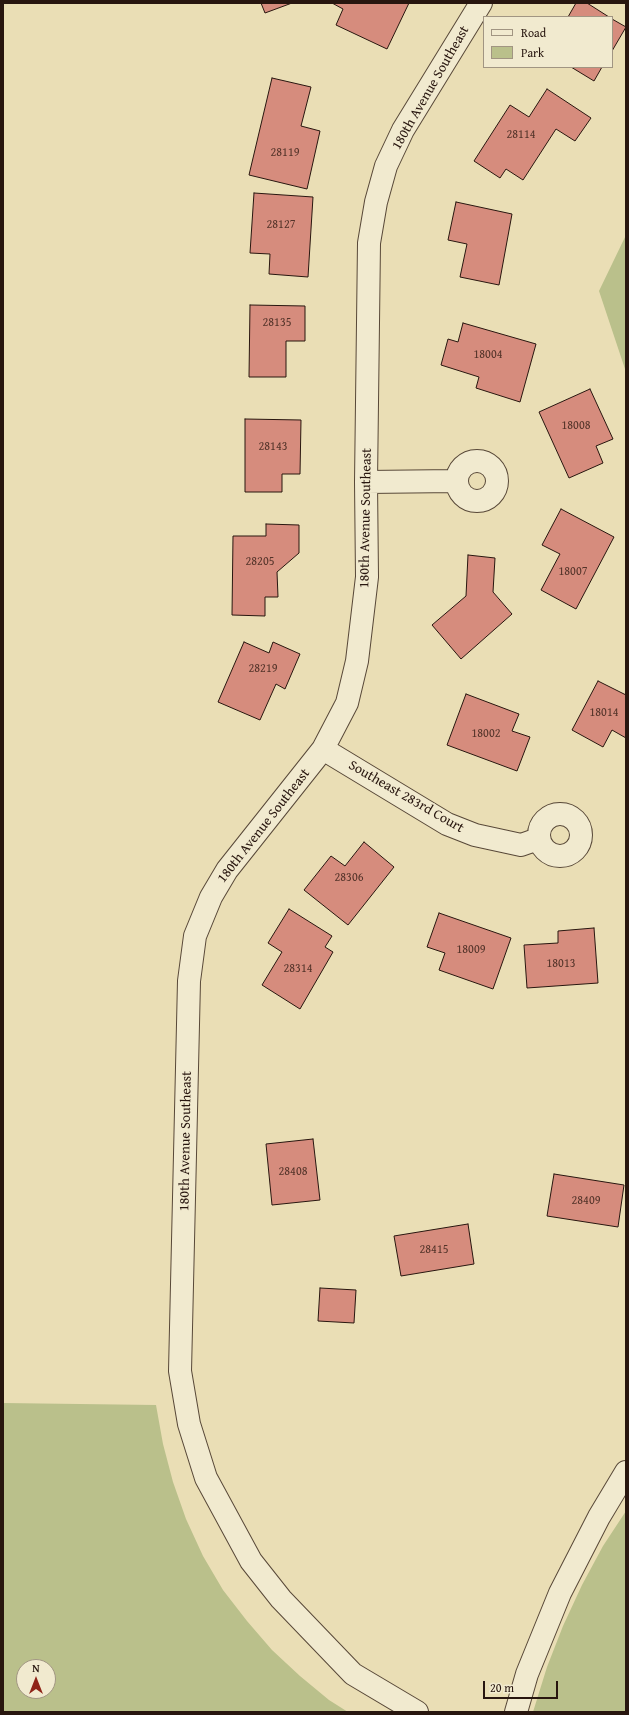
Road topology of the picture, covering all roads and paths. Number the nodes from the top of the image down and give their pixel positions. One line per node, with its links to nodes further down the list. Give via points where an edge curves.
1 (481, 3): 3 (street, 180th Avenue Southeast, via 403,130 386,166 376,202 369,243)
2 (456, 481): 3 (street)
3 (366, 482): 4 (street, 180th Avenue Southeast, via 367,577 357,661 347,703)
4 (323, 749): 5 (street, Southeast 283rd Court, via 447,824 475,835 521,845); 7 (street, 180th Avenue Southeast, via 227,870 210,897 195,936 189,981 180,1371 189,1424 206,1478 251,1560 281,1599 353,1674)
5 (538, 839)
6 (626, 1472): 8 (street, via 599,1517 560,1593 527,1674)
7 (417, 1712)
8 (516, 1712)

